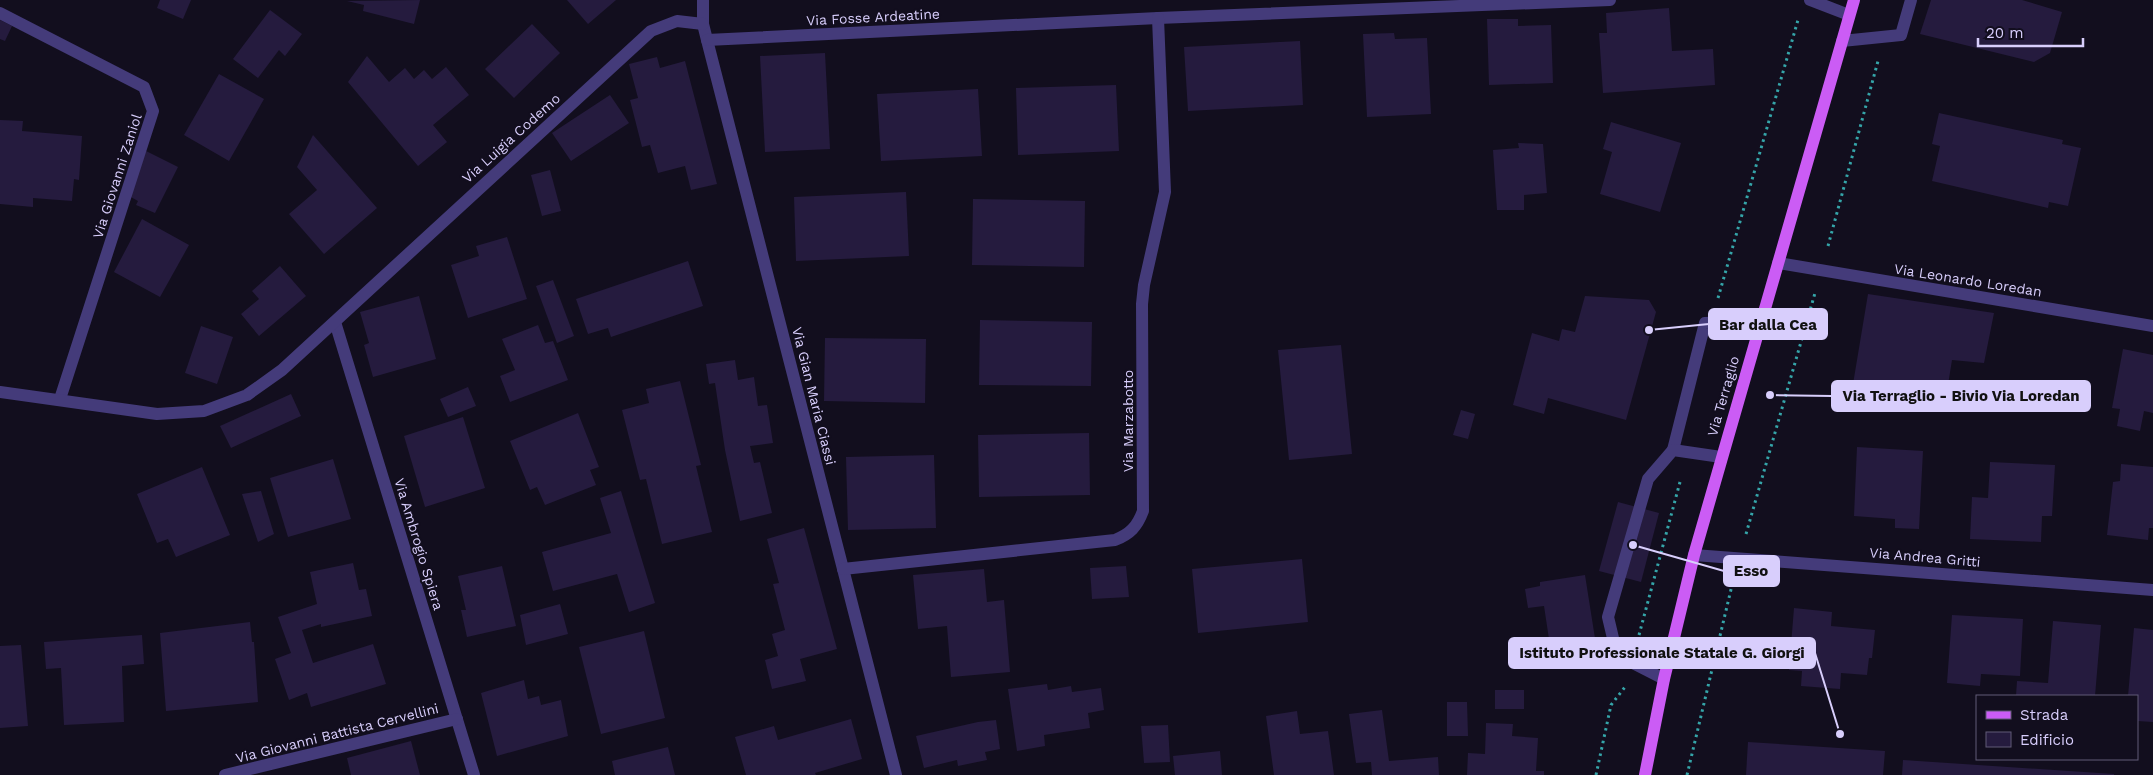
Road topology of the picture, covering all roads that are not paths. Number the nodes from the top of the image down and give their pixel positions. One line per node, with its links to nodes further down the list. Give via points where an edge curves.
1 (703, 0): 9 (street)
2 (1610, 0): 8 (street, Via Fosse Ardeatine)
3 (1810, 0): 7 (street)
4 (1854, 0): 7 (main road, Via Terraglio)
5 (1911, 0): 11 (street, via 1901,35)
6 (0, 13): 17 (street, Via Giovanni Zaniol, via 144,87 153,111)
7 (1849, 15): 11 (main road, Via Terraglio)
8 (1158, 18): 10 (street, Via Fosse Ardeatine); 21 (street, Via Marzabotto, via 1165,192 1142,304 1143,512 1138,524 1128,534 1114,540)
9 (703, 24): 10 (street, Via Gian Maria Ciassi); 14 (street, Via Luigia Codemo, via 677,21 651,30)
10 (706, 40): 21 (street, Via Gian Maria Ciassi)
11 (1842, 41): 12 (main road, Via Terraglio)
12 (1778, 263): 13 (main road, Via Terraglio); 15 (street, Via Leonardo Loredan)
13 (1761, 320): 18 (street, via 1704,323); 19 (main road, Via Terraglio)
14 (335, 322): 17 (street, via 282,370 247,395 204,411 157,414); 24 (street, Via Ambrogio Spiera)
15 (2153, 326)
16 (0, 392): 17 (street)
17 (60, 399)
18 (1674, 450): 19 (street); 23 (street, via 1648,479 1608,617 1617,655)
19 (1721, 456): 20 (main road, Via Terraglio)
20 (1694, 555): 22 (street, Via Andrea Gritti); 23 (main road, Via Terraglio)
21 (843, 569): 27 (street, Via Gian Maria Ciassi)
22 (2153, 590)
23 (1664, 679): 28 (main road, Via Terraglio)
24 (456, 719): 25 (street, Via Giovanni Battista Cervellini); 26 (street, Via Ambrogio Spiera)
25 (225, 775)
26 (474, 775)
27 (896, 775)
28 (1645, 775)

